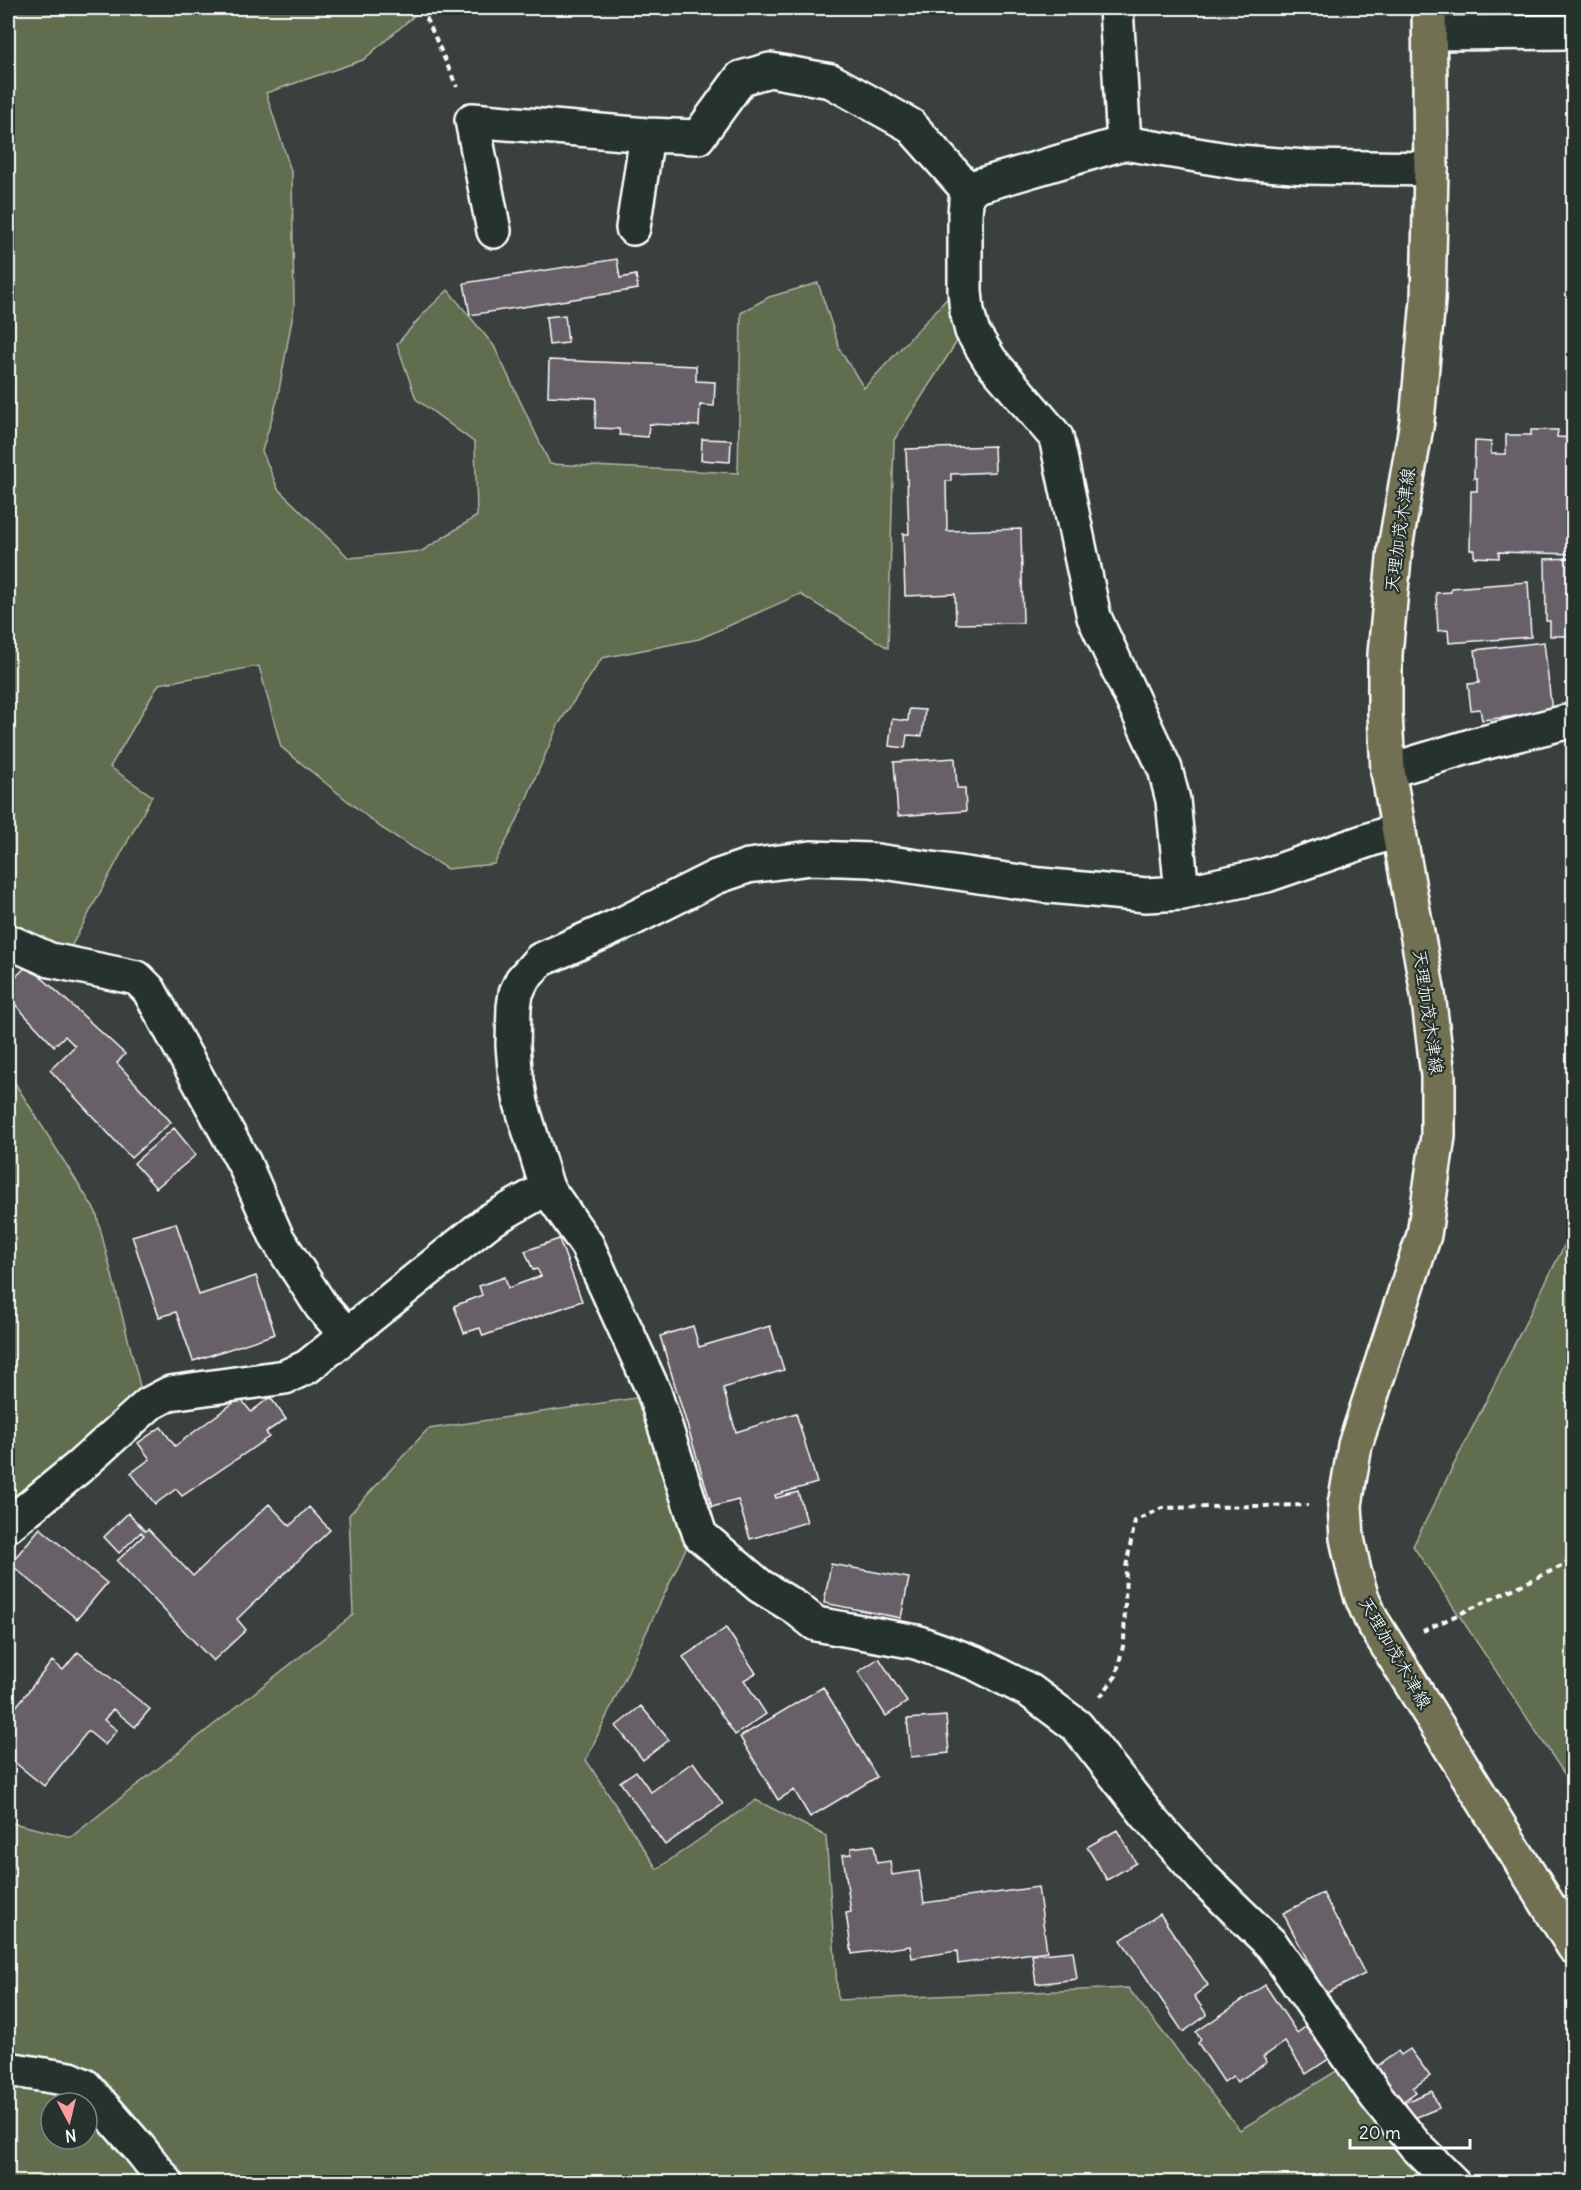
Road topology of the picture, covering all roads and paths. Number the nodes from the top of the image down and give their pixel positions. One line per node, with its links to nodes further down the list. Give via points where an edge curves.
1 (422, 8): 5 (path)
2 (1116, 8): 7 (street)
3 (1429, 20): 4 (street); 8 (main road, 天理加茂木津線)
4 (1574, 32)
5 (472, 120): 6 (street); 11 (street)
6 (647, 135): 9 (street, via 698,137 741,78 770,70 831,81 910,125); 10 (street)
7 (1124, 143): 8 (street, via 1250,163); 9 (street)
8 (1431, 168): 13 (main road, 天理加茂木津線, via 1428,300 1417,421 1395,548 1385,654)
9 (967, 189): 15 (street, via 965,291 972,331 990,360 1056,437 1094,617 1166,769)
10 (633, 228)
11 (494, 231)
12 (1574, 720): 13 (street)
13 (1388, 771): 14 (main road, 天理加茂木津線)
14 (1398, 830): 15 (street, via 1267,874); 19 (main road, 天理加茂木津線, via 1428,994 1438,1075 1438,1136 1424,1235 1355,1445)
15 (1182, 893): 17 (street, via 1146,895 1040,885 858,859 811,858 748,866 716,877 624,923 552,953 522,980 516,993 513,1045 521,1103)
16 (8, 941): 18 (street, via 50,960 137,978 149,990 244,1163 278,1238 321,1306)
17 (547, 1188): 18 (street, via 489,1221); 23 (street, via 587,1245 654,1392 700,1535 760,1587 816,1624 916,1642 965,1659 1030,1691)
18 (346, 1334): 20 (street, via 307,1367 285,1377 170,1393 149,1404)
19 (1345, 1505): 22 (main road, 天理加茂木津線, via 1353,1571 1371,1618); 23 (path, via 1162,1508 1135,1521 1126,1567 1124,1642 1116,1676)
20 (8, 1525)
21 (1574, 1554): 22 (path, via 1564,1565)
22 (1388, 1647): 24 (main road, 天理加茂木津線)
23 (1077, 1726): 27 (street, via 1146,1815 1272,1945 1414,2145)
24 (1574, 1947)
25 (8, 2069): 26 (street, via 70,2079 86,2086)
26 (166, 2182)
27 (1452, 2182)

